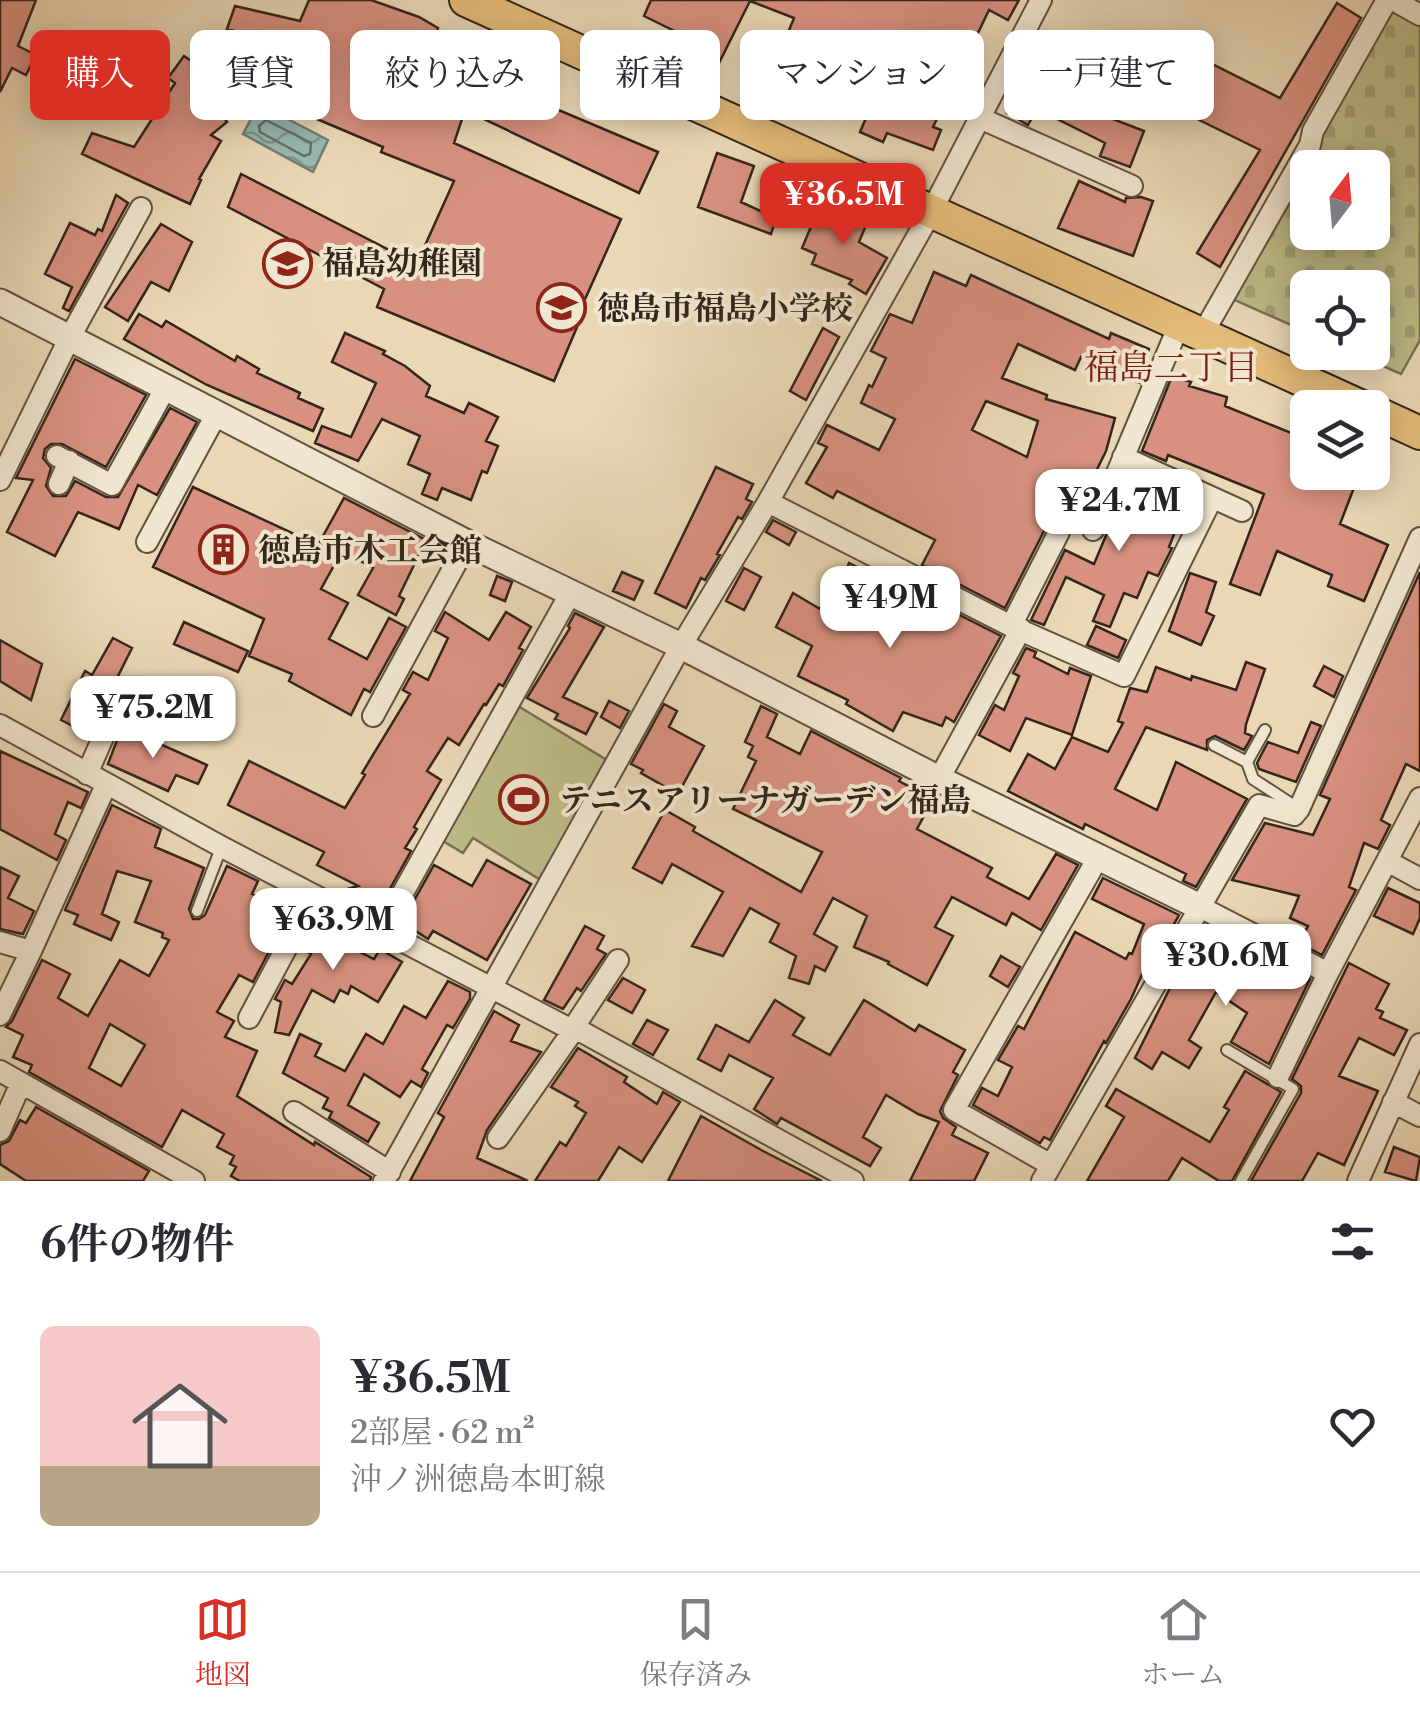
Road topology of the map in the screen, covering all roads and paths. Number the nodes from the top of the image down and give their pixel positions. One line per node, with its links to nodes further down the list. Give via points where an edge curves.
1 (466, 0): 10 (main road)
2 (1041, 0): 5 (street)
3 (1390, 0): 4 (street); 12 (street, via 1310,145)
4 (1420, 15)
5 (984, 110)
6 (979, 120): 10 (street)
7 (984, 120): 8 (street)
8 (1132, 186)
9 (141, 208): 13 (street)
10 (931, 212): 12 (main road); 23 (street)
11 (0, 302): 13 (street)
12 (1190, 330): 15 (main road); 19 (street)
13 (70, 337): 14 (street); 20 (street)
14 (166, 387): 16 (street); 21 (street, via 112,485 63,458)
15 (1324, 390)
16 (217, 413): 28 (street); 29 (street)
17 (1390, 419): 18 (main road)
18 (1420, 433)
19 (1123, 457): 22 (street); 25 (street)
20 (0, 480)
21 (60, 484)
22 (1212, 498): 24 (street); 31 (street, via 1124,676)
23 (768, 502): 31 (street); 32 (street)
24 (1242, 511)
25 (1093, 530)
26 (1059, 532): 31 (street)
27 (1420, 538): 43 (street)
28 (147, 542)
29 (467, 543): 30 (street); 34 (street)
30 (570, 594): 32 (street); 51 (street)
31 (1016, 628): 40 (street)
32 (681, 646): 40 (street); 56 (street)
33 (121, 696): 39 (street)
34 (374, 716)
35 (0, 725): 39 (street)
36 (1265, 730): 38 (lane)
37 (1214, 745): 38 (lane)
38 (1247, 762): 43 (lane, via 1252,779)
39 (87, 774): 41 (street)
40 (939, 779): 45 (street)
41 (106, 785): 44 (street); 53 (street)
42 (1420, 798): 46 (street)
43 (1298, 808): 49 (street, via 1294,816 1259,805)
44 (222, 847): 48 (street); 50 (lane)
45 (1098, 856): 49 (street); 71 (street, via 954,1110)
46 (1389, 862): 47 (street); 55 (street)
47 (1420, 879)
48 (314, 896): 51 (street); 58 (street)
49 (1200, 908): 55 (street); 71 (street)
50 (197, 911)
51 (381, 932): 56 (street)
52 (0, 942): 53 (street)
53 (31, 951): 57 (street)
54 (618, 960): 59 (street)
55 (1328, 973): 63 (street)
56 (490, 988): 59 (street); 72 (street)
57 (0, 1015)
58 (250, 1018)
59 (574, 1029): 69 (street); 70 (street)
60 (1420, 1044): 65 (street)
61 (1228, 1050): 63 (lane)
62 (0, 1071): 64 (street)
63 (1278, 1077): 75 (lane, via 1293,1089)
64 (22, 1083): 68 (street); 73 (street)
65 (1393, 1102): 67 (street); 76 (street)
66 (294, 1112): 72 (street)
67 (1420, 1116)
68 (0, 1131)
69 (498, 1138)
70 (816, 1173): 74 (street)
71 (1046, 1173)
72 (387, 1177)
73 (194, 1181)
74 (853, 1181)
75 (1240, 1181)
76 (1358, 1181)

